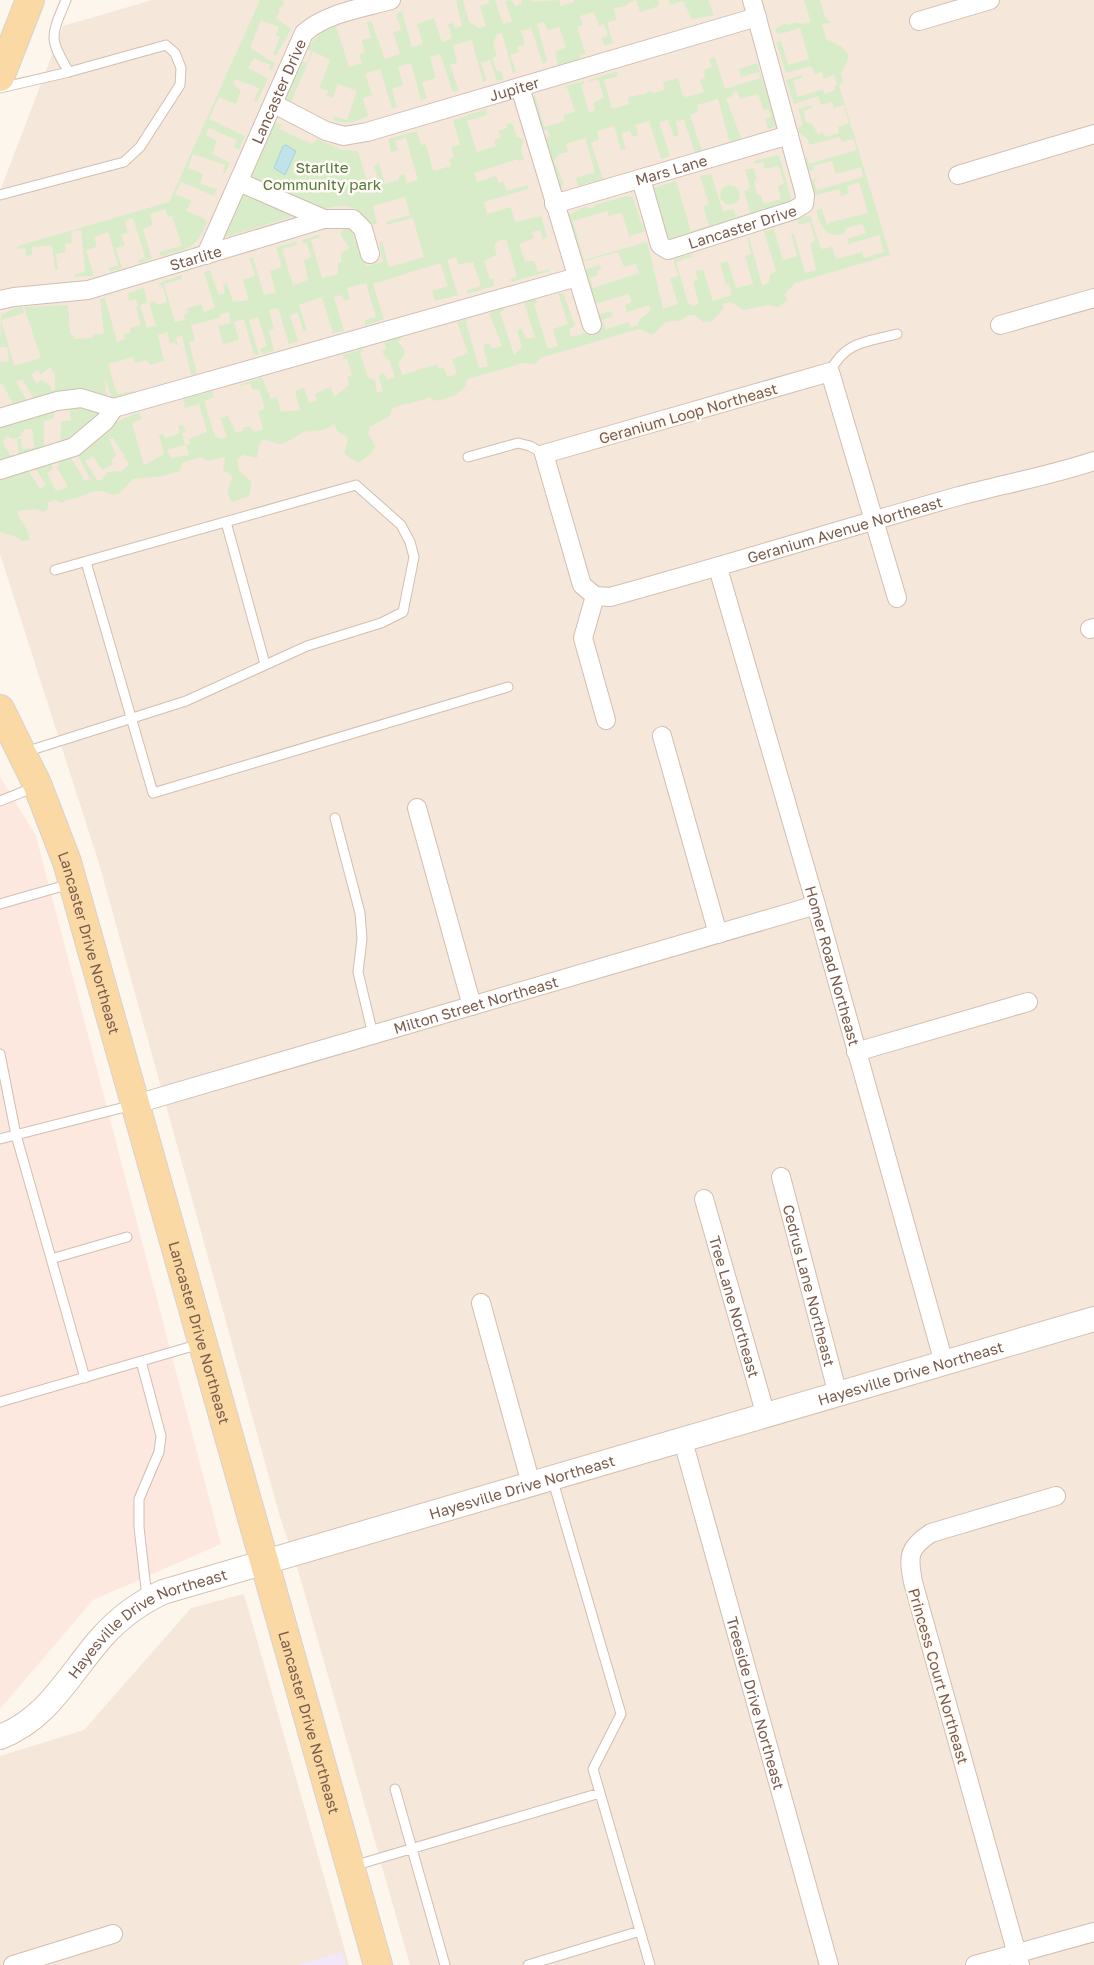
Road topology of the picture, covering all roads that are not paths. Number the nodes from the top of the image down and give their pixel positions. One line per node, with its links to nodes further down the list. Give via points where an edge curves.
1 (30, 0): 9 (main road)
2 (66, 0): 8 (lane, via 52,32 54,46)
3 (391, 0): 12 (street, Lancaster Drive, via 328,19 304,33)
4 (752, 0): 6 (street, Lancaster Drive)
5 (990, 0): 7 (street)
6 (757, 18): 10 (street, Jupiter); 14 (street, Lancaster Drive)
7 (919, 21)
8 (69, 72): 11 (lane); 18 (lane, via 166,45 174,52 181,68 180,85 140,147 124,162)
9 (0, 77)
10 (520, 87): 12 (street, Jupiter, via 344,136 326,131); 19 (street)
11 (0, 88)
12 (274, 104): 17 (street, Lancaster Drive)
13 (1094, 134): 15 (street)
14 (789, 135): 16 (street, Mars Lane); 16 (street, Lancaster Drive, via 805,195 801,208 668,250 660,245)
15 (958, 176)
16 (641, 179): 19 (street, Mars Lane)
17 (239, 182): 20 (street); 22 (street, Lancaster Drive)
18 (0, 195)
19 (554, 204): 23 (street)
20 (324, 219): 21 (street, Starlite, via 353,219 363,229); 22 (street, Starlite)
21 (370, 254)
22 (206, 255): 25 (street, Starlite, via 88,290)
23 (577, 276): 26 (street); 30 (street)
24 (1094, 298): 27 (street)
25 (0, 300)
26 (592, 325)
27 (1000, 326)
28 (897, 334): 29 (lane, via 848,348 837,358)
29 (830, 372): 32 (street, Geranium Loop Northeast); 36 (street)
30 (114, 408): 31 (street, via 81,398 57,401); 35 (street, via 105,421 74,447)
31 (0, 418)
32 (544, 454): 33 (lane, via 518,443); 41 (street, via 582,585)
33 (468, 457)
34 (1094, 461): 36 (street, Geranium Avenue Northeast, via 1050,476 960,496)
35 (0, 470)
36 (875, 521): 39 (street, Geranium Avenue Northeast); 42 (street)
37 (226, 522): 38 (lane); 43 (lane); 43 (lane, via 356,485 401,524 414,557 403,612 382,624 307,646)
38 (86, 562): 40 (lane); 46 (lane)
39 (718, 568): 41 (street, Geranium Avenue Northeast, via 610,597); 56 (street, Homer Road Northeast)
40 (56, 570)
41 (595, 596): 47 (street, via 583,638)
42 (898, 598)
43 (265, 664): 46 (lane, via 186,701)
44 (508, 688): 46 (lane, via 154,793)
45 (0, 709): 49 (main road, Lancaster Drive Northeast)
46 (131, 718): 49 (lane)
47 (606, 720)
48 (662, 736): 57 (street)
49 (23, 753): 50 (main road, Lancaster Drive Northeast)
50 (38, 786): 51 (lane); 54 (main road, Lancaster Drive Northeast)
51 (0, 801)
52 (417, 808): 59 (street)
53 (336, 818): 60 (lane, via 360,912 362,939 358,972)
54 (73, 883): 55 (lane); 63 (main road, Lancaster Drive Northeast)
55 (0, 904)
56 (816, 905): 57 (street, Milton Street Northeast); 61 (street, Homer Road Northeast)
57 (718, 934): 59 (street, Milton Street Northeast)
58 (1028, 1002): 61 (street)
59 (472, 1006): 60 (street, Milton Street Northeast)
60 (373, 1035): 63 (street, Milton Street Northeast)
61 (856, 1052): 74 (street, Homer Road Northeast)
62 (0, 1054): 64 (lane)
63 (136, 1104): 64 (lane); 72 (main road, Lancaster Drive Northeast)
64 (16, 1135): 65 (lane); 69 (lane)
65 (0, 1139)
66 (781, 1177): 76 (street, Cedrus Lane Northeast)
67 (704, 1199): 78 (street, Tree Lane Northeast)
68 (127, 1237): 69 (lane)
69 (51, 1259): 75 (lane)
70 (481, 1303): 80 (street)
71 (1094, 1319): 74 (street, Hayesville Drive Northeast)
72 (203, 1343): 73 (lane); 82 (main road, Lancaster Drive Northeast)
73 (141, 1361): 75 (lane); 83 (lane, via 161,1436 159,1452 139,1499)
74 (944, 1364): 76 (street, Hayesville Drive Northeast)
75 (85, 1378): 77 (lane)
76 (838, 1395): 78 (street, Hayesville Drive Northeast)
77 (0, 1402)
78 (766, 1416): 79 (street, Hayesville Drive Northeast)
79 (683, 1441): 80 (street, Hayesville Drive Northeast); 98 (street, Treeside Drive Northeast)
80 (541, 1481): 82 (street, Hayesville Drive Northeast); 86 (lane, via 621,1714 593,1769)
81 (1056, 1496): 92 (street, Princess Court Northeast, via 931,1533 917,1542 909,1562)
82 (262, 1561): 83 (street, Hayesville Drive Northeast, via 180,1586); 88 (main road, Lancaster Drive Northeast)
83 (147, 1600): 84 (street, Hayesville Drive Northeast, via 119,1619 46,1706)
84 (0, 1737)
85 (395, 1789): 87 (lane)
86 (600, 1793): 87 (lane); 89 (lane)
87 (412, 1849): 88 (lane); 95 (lane)
88 (350, 1867): 94 (main road, Lancaster Drive Northeast)
89 (640, 1931): 96 (lane); 97 (lane)
90 (1094, 1932): 92 (street)
91 (113, 1934): 93 (street)
92 (1018, 1959): 99 (street)
93 (24, 1963)
94 (378, 1965)
95 (445, 1965)
96 (528, 1965)
97 (650, 1965)
98 (830, 1965)
99 (976, 1965)

